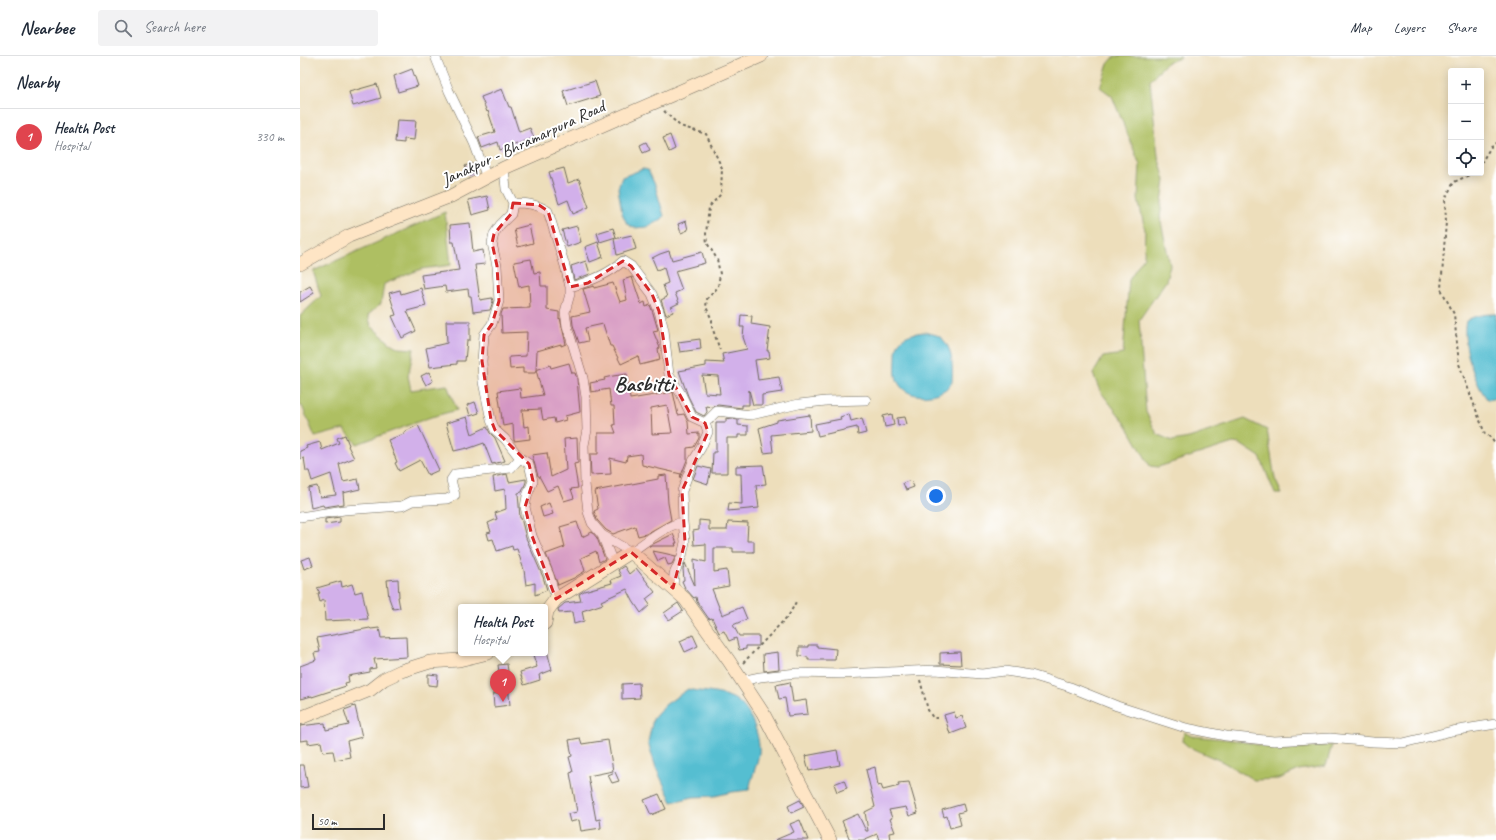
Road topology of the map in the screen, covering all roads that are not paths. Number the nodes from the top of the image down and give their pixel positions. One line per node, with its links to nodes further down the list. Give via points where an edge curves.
1 (435, 56): 4 (street)
2 (761, 56): 3 (street, Janakpur - Bhramarpura Road)
3 (504, 168): 4 (street, Janakpur - Bhramarpura Road); 5 (street, via 506,189)
4 (487, 178): 6 (street, Janakpur - Bhramarpura Road, via 451,196 348,236)
5 (513, 203): 7 (street, via 539,205 548,211); 10 (street, via 511,214 494,234 492,243 497,266 499,301 492,324 484,335 482,361 483,382 491,420 495,430)
6 (300, 264)
7 (570, 287): 9 (street, via 588,283 623,261 631,266 652,294 659,311 666,340 669,374 692,417); 13 (street, via 565,312 566,326 583,378 586,397 584,445 588,512 592,523)
8 (866, 400): 9 (street, via 826,400 751,415 717,411)
9 (705, 423): 12 (street, via 708,432 693,461 682,491)
10 (520, 458): 11 (street, via 511,468 455,474 451,480 455,494 447,499 412,501 402,506 344,510); 17 (street, via 529,464 533,481 525,507 532,536 549,575)
11 (300, 517)
12 (683, 522): 14 (street, via 656,533); 16 (street, via 685,542 674,574)
13 (602, 535): 14 (street); 15 (street)
14 (631, 552): 15 (street); 16 (street)
15 (613, 564): 17 (street)
16 (673, 588): 20 (street, via 685,599)
17 (556, 599): 18 (street)
18 (548, 610)
19 (476, 656): 21 (street, via 430,662 402,671 384,679 370,690)
20 (738, 675): 22 (street, via 760,677 797,673 935,670 982,674 1005,671 1031,675 1070,687 1117,706 1186,728 1226,736 1274,741 1330,738 1403,743 1452,730); 23 (street, via 763,713)
21 (300, 718)
22 (1496, 724)
23 (830, 840)

